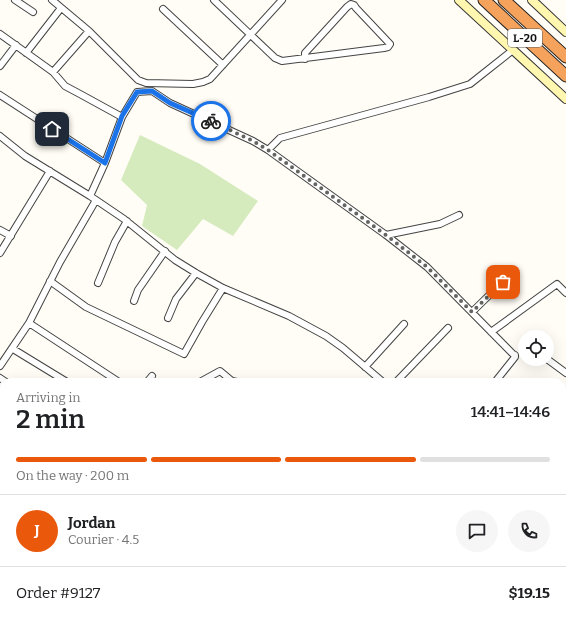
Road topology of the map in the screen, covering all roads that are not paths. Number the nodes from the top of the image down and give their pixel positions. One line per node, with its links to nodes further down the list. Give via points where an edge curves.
1 (15, 0): 12 (street)
2 (52, 0): 10 (street)
3 (214, 0): 16 (street)
4 (282, 0): 16 (street)
5 (459, 0): 18 (main road)
6 (484, 0): 25 (highway, L-20)
7 (504, 0): 20 (highway, L-20)
8 (532, 0): 9 (main road)
9 (538, 4): 14 (main road)
10 (61, 8): 13 (street); 19 (street)
11 (163, 9): 22 (street)
12 (33, 12)
13 (89, 31): 22 (street, via 138,80 146,83 202,82 210,79); 24 (street)
14 (566, 32)
15 (0, 34): 17 (street)
16 (250, 35): 21 (street, via 279,60); 22 (street)
17 (16, 45): 19 (street); 23 (street)
18 (512, 50): 27 (main road); 30 (street, via 470,84 280,138)
19 (26, 52): 24 (street)
20 (566, 57)
21 (305, 59): 21 (street, via 305,53 351,4 390,44 384,48)
22 (223, 65)
23 (0, 66)
24 (53, 72): 28 (street, via 65,86)
25 (566, 76)
26 (0, 95): 31 (street)
27 (566, 99)
28 (122, 116): 30 (street, via 137,92 152,91 170,103); 31 (street)
29 (0, 136): 32 (street, via 25,156)
30 (268, 150): 38 (street)
31 (105, 163): 33 (street)
32 (50, 171): 33 (street); 39 (street)
33 (90, 196): 34 (street)
34 (96, 200): 36 (street); 44 (street)
35 (459, 215): 38 (street, via 440,224)
36 (127, 221): 40 (street); 45 (street)
37 (0, 230): 39 (street)
38 (386, 235): 49 (street, via 427,267)
39 (11, 236): 41 (street)
40 (165, 251): 43 (street); 48 (street, via 138,290)
41 (0, 253)
42 (514, 271): 49 (street)
43 (196, 273): 46 (street); 50 (street, via 176,300)
44 (50, 281): 46 (street, via 86,306 184,354); 51 (street)
45 (98, 283)
46 (223, 288): 58 (street, via 289,316 326,336)
47 (566, 293): 54 (street, via 556,284)
48 (134, 301)
49 (472, 312): 54 (street)
50 (168, 318)
51 (29, 323): 55 (street); 61 (street)
52 (404, 324): 58 (street)
53 (448, 328): 65 (street)
54 (491, 332): 66 (street, via 515,355)
55 (12, 349): 57 (street); 60 (street)
56 (554, 364): 59 (street)
57 (0, 366)
58 (366, 367): 64 (street)
59 (566, 373)
60 (60, 378)
61 (113, 378)
62 (207, 378): 63 (street, via 220,371)
63 (228, 378)
64 (378, 378)
65 (400, 378)
66 (499, 378)

